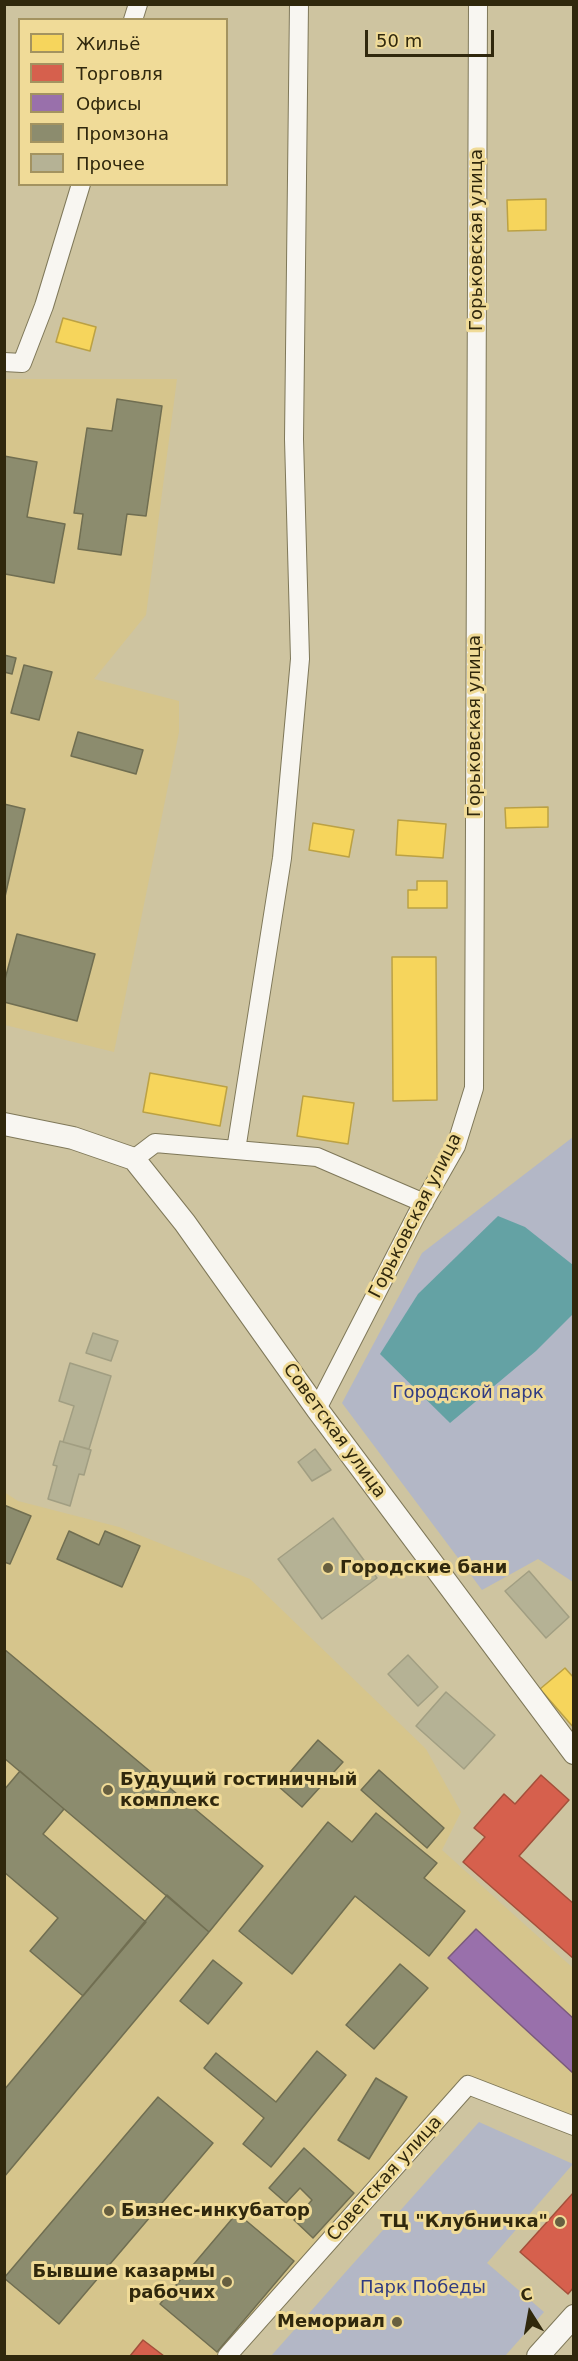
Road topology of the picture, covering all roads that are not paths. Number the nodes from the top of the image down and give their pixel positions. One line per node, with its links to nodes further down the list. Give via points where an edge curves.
1 (299, 4): 6 (street, via 294,439 300,659 282,858)
2 (478, 4): 8 (street, Горьковская улица, via 474,1088 456,1146)
3 (80, 186): 4 (street, via 44,306 22,363)
4 (4, 362)
5 (4, 1124): 7 (main road, via 73,1138)
6 (236, 1150): 7 (street, via 155,1143); 8 (street, via 316,1156)
7 (134, 1159): 9 (main road, Советская улица, via 185,1223)
8 (424, 1203): 9 (street, Горьковская улица)
9 (317, 1409): 10 (main road, Советская улица)
10 (573, 1753)
11 (573, 2126): 13 (street, Советская улица, via 468,2085)
12 (573, 2316): 14 (main road)
13 (226, 2356)
14 (538, 2356)

